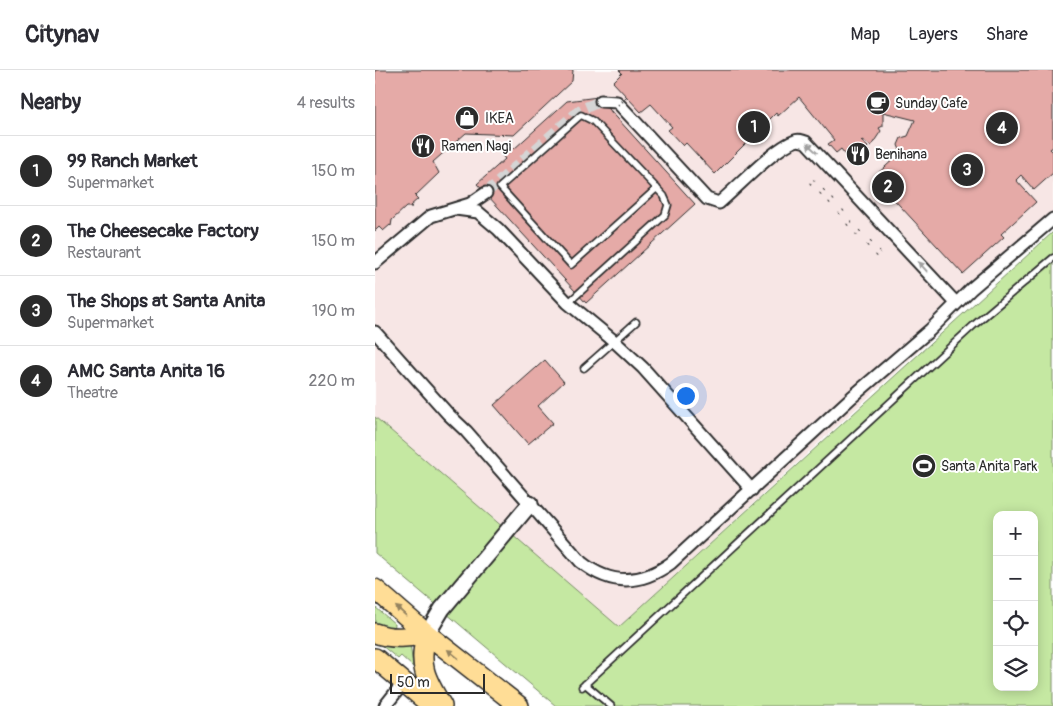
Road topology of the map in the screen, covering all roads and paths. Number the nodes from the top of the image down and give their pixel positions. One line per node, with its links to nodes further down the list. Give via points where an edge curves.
1 (627, 97): 3 (path, bridge)
2 (601, 101): 27 (street, one-way to 2, via 806,142 793,142 771,157 719,203 707,199 617,102)
3 (611, 112)
4 (816, 179): 5 (path)
5 (810, 184)
6 (657, 188): 6 (lane, via 593,121 581,114 500,187 571,265); 26 (lane, via 668,205 665,215)
7 (825, 189): 9 (path)
8 (486, 193): 12 (street)
9 (820, 194)
10 (834, 198): 11 (path)
11 (829, 203)
12 (456, 209): 25 (street, via 431,216); 26 (street, via 468,209 485,217)
13 (844, 210): 14 (path)
14 (839, 214)
15 (1053, 219): 27 (street)
16 (853, 220): 17 (path)
17 (847, 225)
18 (862, 229): 19 (path)
19 (857, 235)
20 (872, 240): 21 (path)
21 (867, 246)
22 (881, 251): 23 (path)
23 (876, 256)
24 (1053, 258): 43 (lane, via 974,325 583,685)
25 (375, 263)
26 (568, 303): 30 (street)
27 (956, 303): 32 (street)
28 (636, 322): 30 (lane)
29 (375, 332): 33 (street)
30 (614, 341): 31 (lane); 32 (street)
31 (585, 368)
32 (753, 490): 33 (street, via 671,563 658,572 630,580 593,572)
33 (531, 504): 36 (street, via 450,599)
34 (375, 589): 36 (main road, one-way to 34)
35 (375, 633): 36 (main road, via 401,638)
36 (427, 634): 41 (main road, via 421,652 424,671); 42 (main road, one-way to 36)
37 (375, 658): 38 (main road)
38 (403, 682): 39 (street); 40 (main road)
39 (385, 706)
40 (432, 706)
41 (442, 706)
42 (519, 706)
43 (611, 706)

